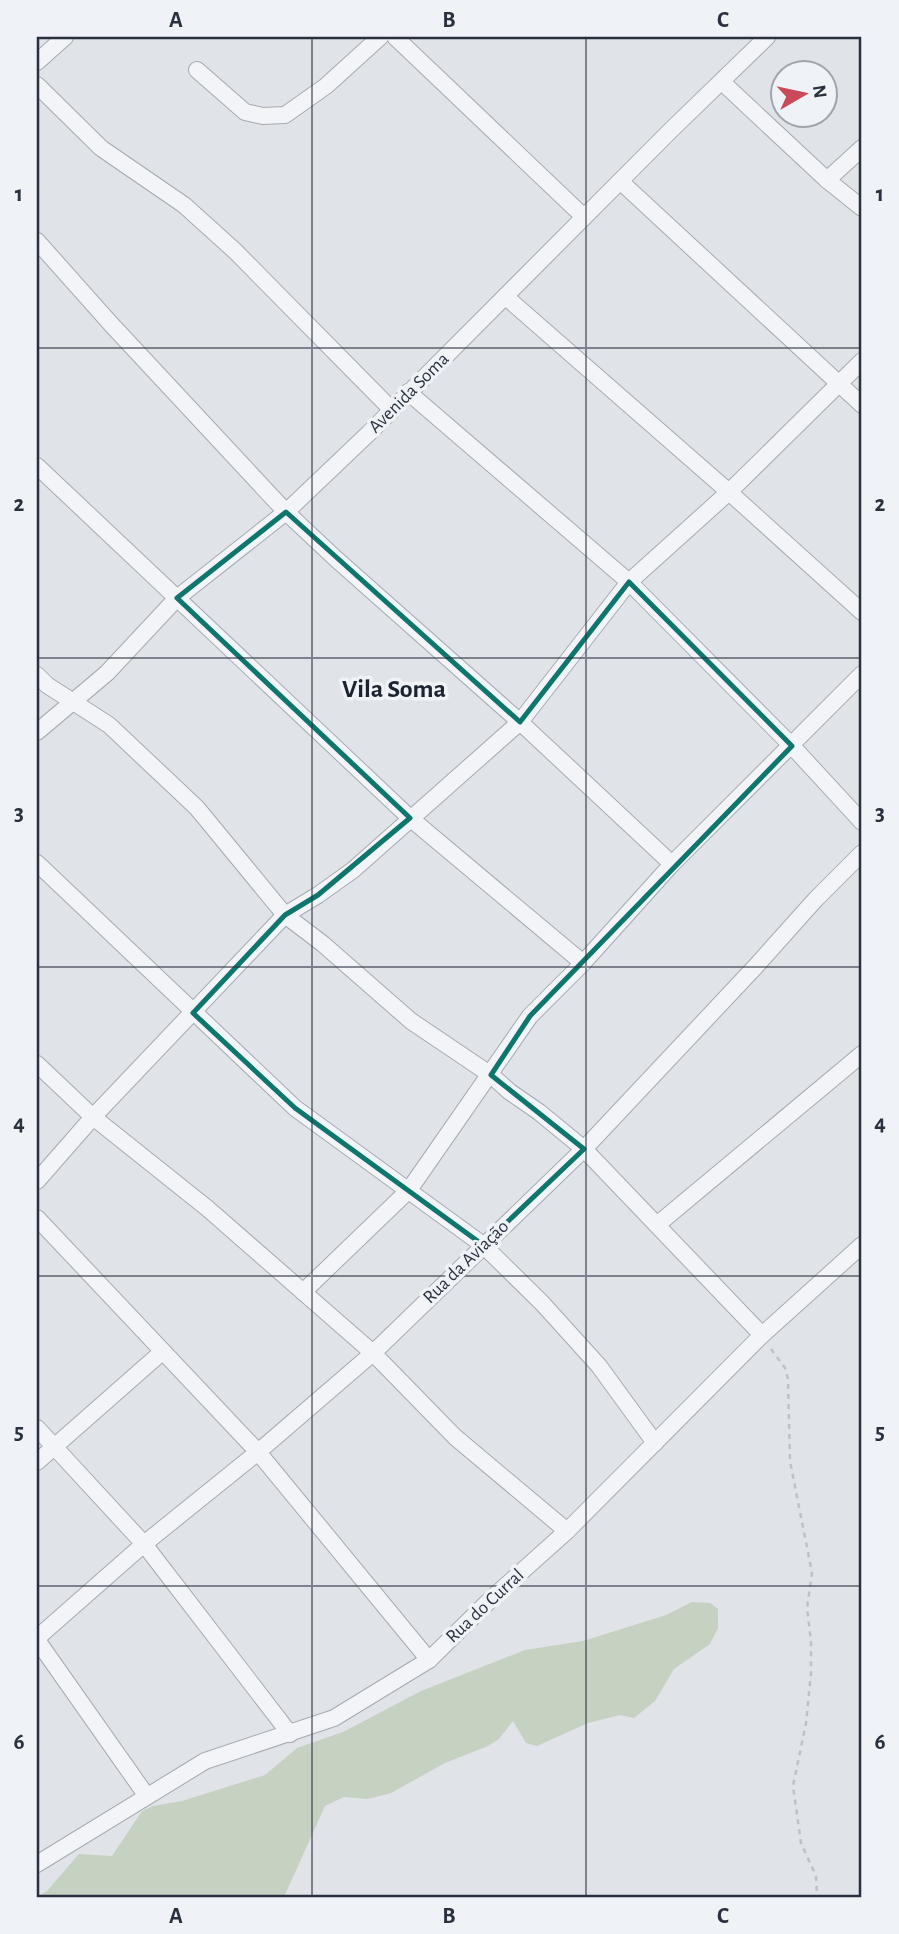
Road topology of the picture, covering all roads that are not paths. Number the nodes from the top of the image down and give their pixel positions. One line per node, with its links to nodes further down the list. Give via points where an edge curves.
1 (65, 37): 5 (street)
2 (380, 37): 6 (street, via 326,86 285,115 245,112)
3 (395, 37): 13 (street)
4 (767, 37): 7 (street, Avenida Soma)
5 (37, 62)
6 (197, 70)
7 (722, 82): 10 (street); 11 (street, Avenida Soma)
8 (37, 85): 20 (street, via 101,148 184,205 235,251)
9 (862, 149): 10 (street)
10 (827, 180): 12 (street)
11 (620, 181): 13 (street, Avenida Soma); 17 (street)
12 (862, 208)
13 (584, 217): 15 (street, Avenida Soma)
14 (37, 241): 23 (street)
15 (506, 297): 18 (street, Avenida Soma); 22 (street)
16 (862, 362): 17 (street)
17 (839, 384): 19 (street); 22 (street)
18 (408, 392): 20 (street, Avenida Soma); 24 (street)
19 (862, 405)
20 (392, 410): 23 (street, Avenida Soma)
21 (37, 466): 25 (street)
22 (729, 492): 24 (street); 26 (street)
23 (286, 512): 25 (street, Avenida Soma); 30 (street)
24 (629, 582): 30 (street); 32 (street)
25 (177, 598): 29 (street, Avenida Soma, via 107,673); 33 (street)
26 (862, 612)
27 (862, 674): 32 (street)
28 (37, 675): 29 (street)
29 (73, 702): 31 (street, Avenida Soma); 38 (street, via 109,725 197,808)
30 (520, 722): 33 (street); 37 (street)
31 (37, 733)
32 (792, 746): 34 (street); 37 (street)
33 (410, 818): 38 (street, via 353,870); 39 (street)
34 (862, 822)
35 (862, 853): 45 (street, Rua da Aviação)
36 (37, 863): 40 (street)
37 (672, 864): 39 (street)
38 (285, 915): 40 (street); 43 (street, via 411,1021)
39 (583, 964): 43 (street, via 530,1016)
40 (193, 1013): 44 (street); 47 (street, via 295,1108)
41 (862, 1054): 49 (street)
42 (37, 1064): 44 (street)
43 (491, 1075): 45 (street); 47 (street)
44 (93, 1117): 46 (street); 52 (street)
45 (584, 1149): 49 (street); 50 (street, Rua da Aviação)
46 (37, 1181)
47 (409, 1190): 50 (street); 52 (street)
48 (37, 1218): 54 (street)
49 (658, 1224): 53 (street)
50 (483, 1245): 55 (street, Rua da Aviação); 57 (street, via 599,1366)
51 (862, 1245): 53 (street, Rua do Curral)
52 (303, 1292): 55 (street)
53 (762, 1335): 57 (street, Rua do Curral)
54 (162, 1352): 58 (street); 59 (street)
55 (373, 1353): 59 (street, Rua da Aviação); 61 (street, via 455,1437)
56 (37, 1429): 58 (street)
57 (656, 1443): 61 (street, Rua do Curral)
58 (54, 1448): 60 (street); 62 (street)
59 (258, 1452): 62 (street, Rua da Aviação); 64 (street)
60 (37, 1462)
61 (567, 1531): 64 (street, Rua do Curral)
62 (144, 1544): 63 (street, Rua da Aviação); 65 (street)
63 (37, 1639): 66 (street)
64 (429, 1660): 65 (street, Rua do Curral, via 334,1718)
65 (290, 1734): 66 (street, Rua do Curral, via 205,1761)
66 (146, 1795): 67 (street, Rua do Curral)
67 (37, 1864)

